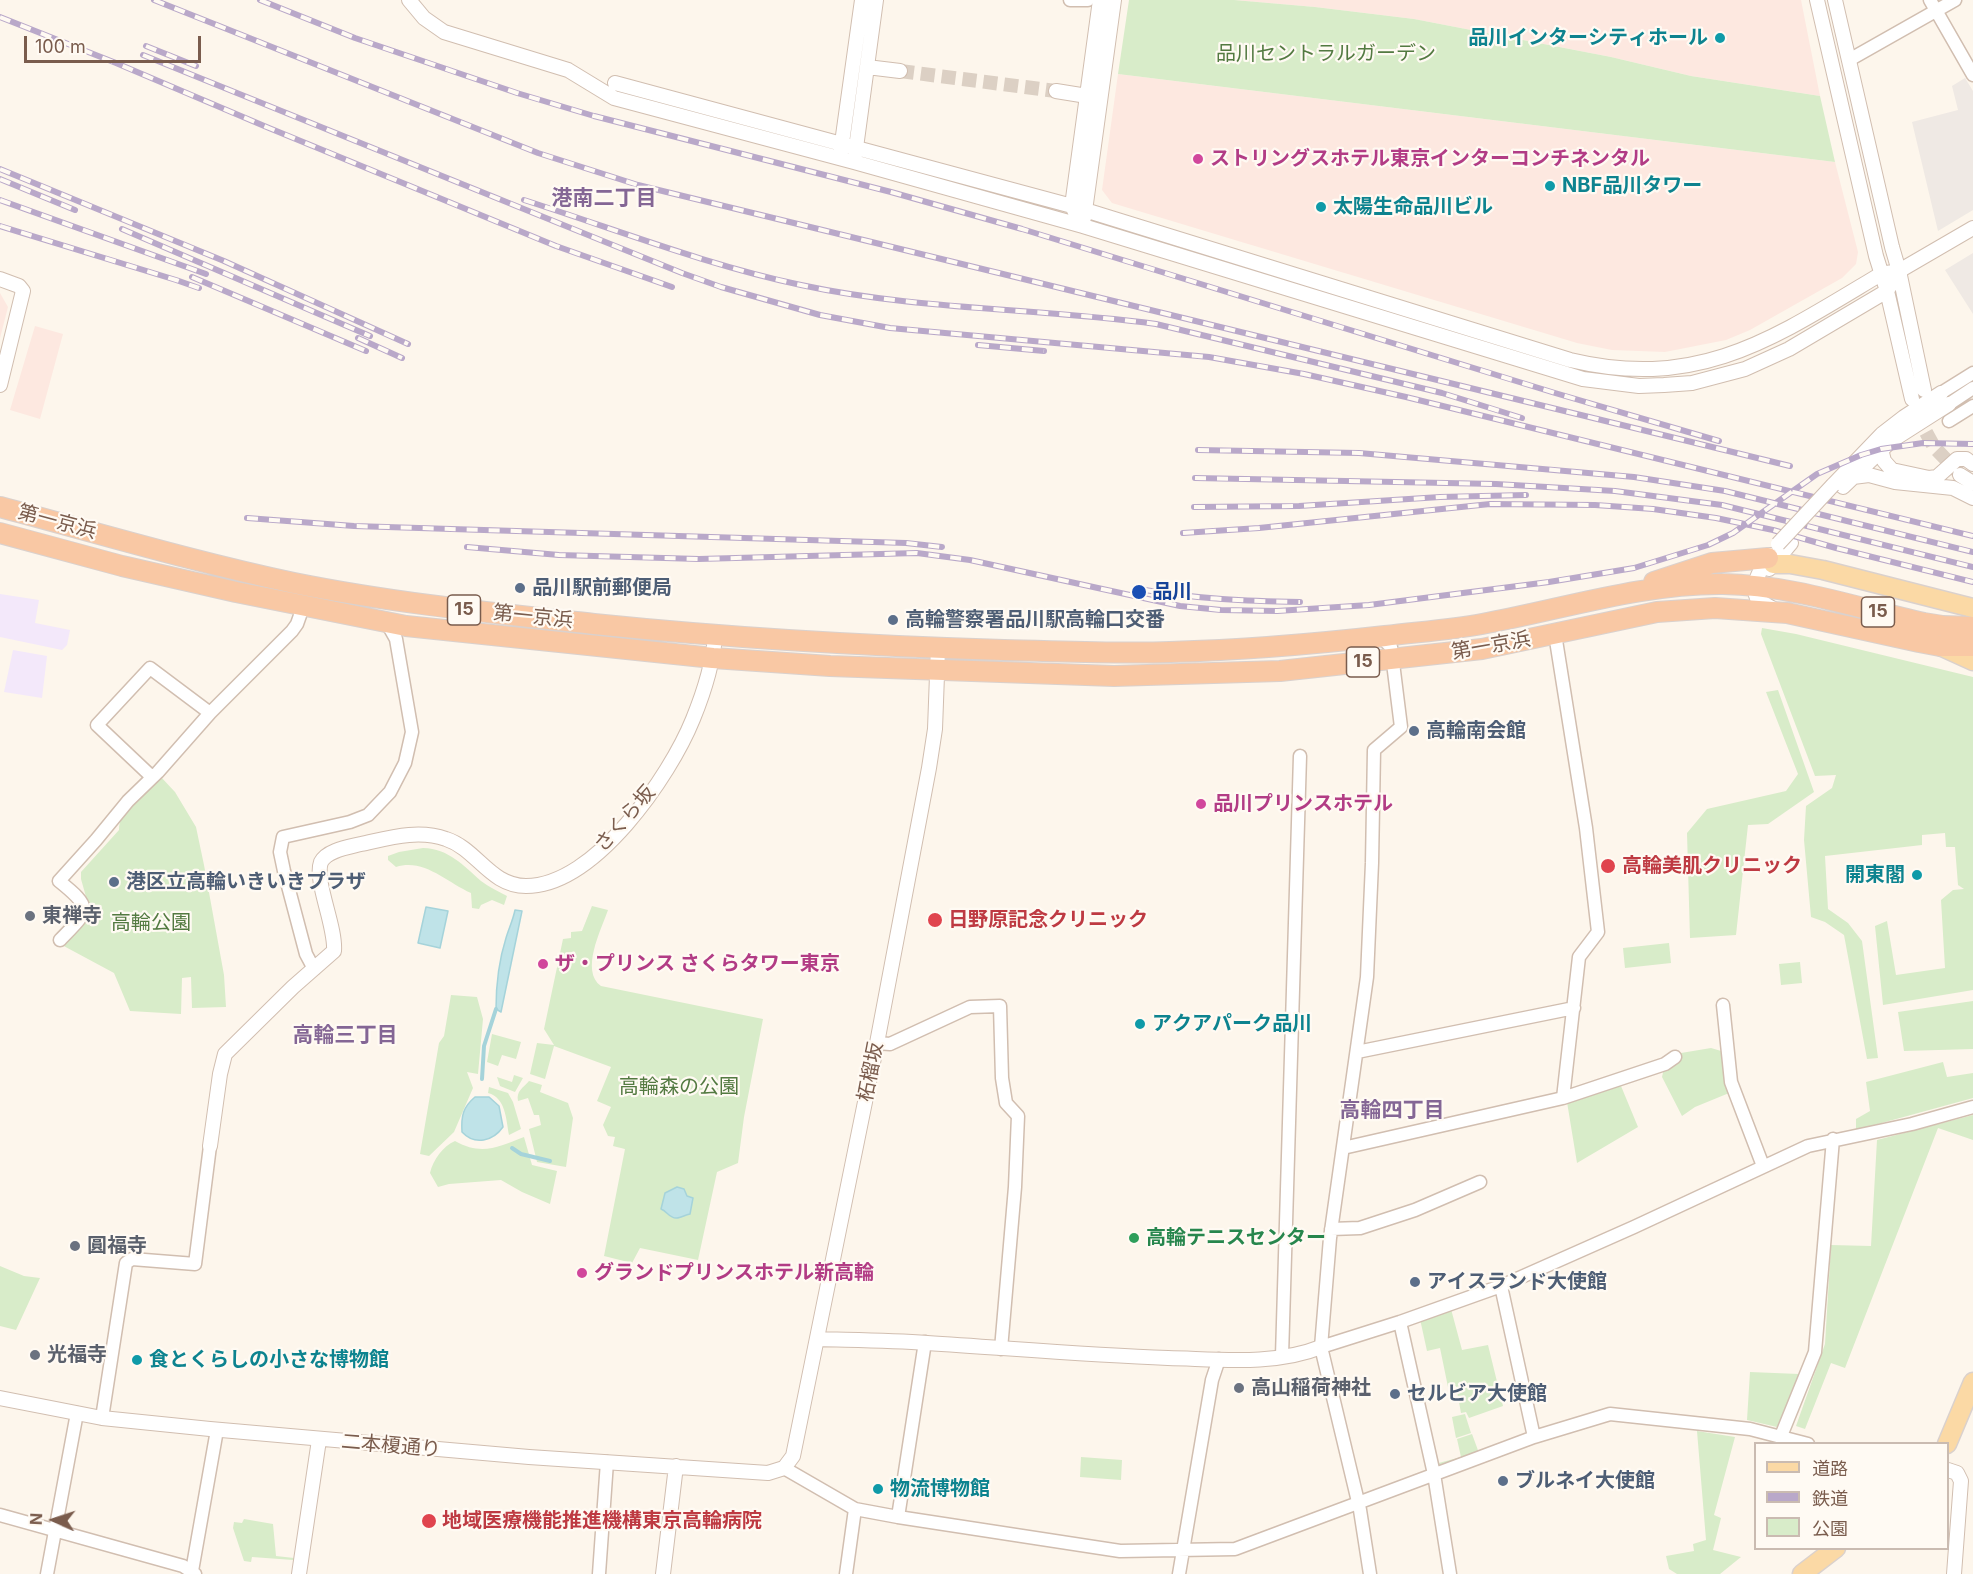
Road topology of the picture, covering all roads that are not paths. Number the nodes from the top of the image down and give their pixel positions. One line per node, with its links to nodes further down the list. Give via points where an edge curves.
1 (409, 0): 21 (street, via 424,18 444,32 568,70 614,98)
2 (862, 0): 19 (street)
3 (876, 0): 13 (street)
4 (1070, 0): 5 (street)
5 (1088, 0)
6 (1100, 0): 18 (street)
7 (1114, 0): 23 (street)
8 (1818, 0): 27 (street)
9 (1834, 0): 12 (street)
10 (1955, 0): 11 (street)
11 (1934, 5): 12 (street); 15 (street)
12 (1849, 60): 26 (street)
13 (867, 67): 14 (street); 20 (street)
14 (900, 71)
15 (1973, 75)
16 (615, 83): 19 (street)
17 (1056, 92): 18 (street)
18 (1087, 96): 23 (street)
19 (842, 143): 20 (street); 21 (street)
20 (857, 147): 22 (street); 23 (street)
21 (840, 158): 22 (street)
22 (854, 162): 24 (street)
23 (1079, 208): 24 (street); 27 (street, via 1570,360 1614,368 1690,366 1743,350)
24 (1083, 226): 30 (street, via 1563,373 1630,385 1692,383 1745,369 1789,349)
25 (1973, 228): 26 (street)
26 (1899, 271): 27 (street); 30 (street); 36 (street)
27 (1881, 274): 30 (street)
28 (0, 280): 29 (street)
29 (23, 291): 32 (street); 33 (street)
30 (1887, 291): 35 (street)
31 (1973, 373): 36 (street)
32 (0, 380)
33 (0, 385)
34 (1973, 388): 36 (street)
35 (1912, 399)
36 (1937, 400): 39 (street); 43 (street, via 1893,425 1861,455)
37 (1973, 406): 38 (street)
38 (1949, 422)
39 (1881, 449): 41 (street, via 1887,466 1904,474 1929,478); 43 (street)
40 (1973, 464): 41 (street, via 1957,459)
41 (1946, 469): 45 (street)
42 (1960, 475): 44 (street)
43 (1843, 483): 45 (street, via 1869,475); 49 (street, bridge)
44 (1973, 483)
45 (1953, 488): 46 (street)
46 (1973, 498)
47 (0, 507): 59 (highway, 第一京浜 / 15, via 229,568 346,592 450,608)
48 (0, 533): 52 (highway, 第一京浜 / 15, via 122,566)
49 (1775, 555): 50 (highway); 51 (street); 54 (main road, via 1790,564)
50 (1667, 582): 51 (highway, 15); 53 (highway, via 1691,594 1716,594); 60 (highway, 第一京浜 / 15, via 1479,625)
51 (1754, 586): 53 (street); 55 (street, via 1758,600); 57 (highway, 15, via 1784,589 1924,623)
52 (303, 607): 56 (highway, 第一京浜 / 15); 72 (street, via 292,631)
53 (1727, 608): 55 (highway, 第一京浜 / 15); 58 (highway, 第一京浜 / 15, via 1657,612)
54 (1973, 608)
55 (1780, 612): 61 (highway, 第一京浜 / 15)
56 (387, 623): 66 (highway, 第一京浜 / 15); 76 (street, via 396,639 412,732 405,763 390,792 368,815 283,837 281,841 292,900 306,954)
57 (1973, 627)
58 (1554, 634): 67 (highway, 第一京浜 / 15, via 1482,649); 78 (street, via 1586,828 1598,932 1579,957)
59 (715, 636): 63 (highway, 第一京浜 / 15); 66 (street, さくら坂)
60 (1375, 637): 65 (highway, 第一京浜 / 15, via 1233,650); 67 (street, via 1391,647)
61 (1940, 646): 62 (highway, 第一京浜 / 15); 68 (main road)
62 (1973, 646)
63 (938, 648): 64 (highway, 第一京浜 / 15); 69 (street, 柘榴坂)
64 (1004, 650): 65 (highway, 第一京浜 / 15); 70 (highway)
65 (1060, 651): 71 (highway, via 1053,659)
66 (713, 658): 69 (highway, 第一京浜 / 15); 76 (street, さくら坂, via 693,720 662,776 623,828 591,858 554,880 526,886 494,876 458,844 428,834 394,836 334,852 322,861 320,875 335,939 334,951)
67 (1393, 659): 71 (highway, 第一京浜 / 15, via 1233,673); 80 (street, via 1401,727 1374,750 1367,977)
68 (1973, 661)
69 (938, 671): 70 (highway, 第一京浜 / 15); 79 (street, 柘榴坂, via 931,758)
70 (1003, 672): 71 (highway, 第一京浜 / 15)
71 (1058, 674)
72 (210, 713): 74 (street); 74 (street, via 150,668 97,725)
73 (1300, 756): 96 (street)
74 (152, 777): 75 (street, via 59,881 81,898 85,910)
75 (60, 940)
76 (314, 969): 85 (street, さくら坂, via 225,1054)
77 (1723, 1005): 87 (street, via 1731,1082)
78 (1574, 1008): 80 (street); 82 (street)
79 (877, 1043): 92 (street, 柘榴坂); 95 (street, via 890,1044 970,1007 1000,1006 1006,1103 1018,1116)
80 (1357, 1052): 86 (street)
81 (1675, 1057): 82 (street, via 1665,1064)
82 (1563, 1098): 86 (street)
83 (1973, 1107): 84 (street)
84 (1833, 1139): 87 (street); 103 (street, via 1815,1352)
85 (210, 1146): 101 (street, via 195,1264 132,1259 126,1263)
86 (1343, 1148): 89 (street)
87 (1763, 1166): 90 (street)
88 (1480, 1182): 89 (street, via 1360,1228)
89 (1331, 1229): 94 (street)
90 (1501, 1286): 91 (street); 104 (street)
91 (1400, 1323): 94 (street); 112 (street)
92 (818, 1339): 93 (street); 110 (street, 柘榴坂, via 793,1456)
93 (925, 1342): 95 (street); 116 (street)
94 (1321, 1347): 96 (street); 113 (street)
95 (1001, 1349): 97 (street)
96 (1281, 1356): 97 (street)
97 (1219, 1359): 119 (street, via 1212,1380)
98 (1973, 1382): 107 (main road)
99 (0, 1398): 100 (street, 二本榎通り)
100 (76, 1413): 101 (street, 二本榎通り); 117 (street)
101 (102, 1418): 102 (street, 二本榎通り)
102 (217, 1430): 105 (street, 二本榎通り); 120 (street)
103 (1780, 1436): 104 (street, via 1610,1413); 106 (street)
104 (1534, 1437): 112 (street)
105 (319, 1440): 108 (street, 二本榎通り); 122 (street)
106 (1804, 1442)
107 (1947, 1442)
108 (607, 1462): 109 (street, 二本榎通り); 123 (street)
109 (676, 1466): 110 (street, 二本榎通り, via 768,1473); 124 (street)
110 (784, 1468): 114 (street)
111 (1949, 1471): 130 (street, via 1957,1473 1961,1481)
112 (1434, 1474): 113 (street); 128 (street)
113 (1358, 1503): 119 (street, via 1235,1549); 127 (street)
114 (855, 1509): 116 (street); 125 (street)
115 (0, 1515): 117 (street)
116 (898, 1517): 119 (street, via 1120,1551)
117 (56, 1530): 120 (street); 121 (street)
118 (1833, 1550): 129 (main road)
119 (1183, 1551): 126 (street)
120 (194, 1572)
121 (47, 1574)
122 (302, 1574)
123 (599, 1574)
124 (663, 1574)
125 (846, 1574)
126 (1179, 1574)
127 (1370, 1574)
128 (1450, 1574)
129 (1802, 1574)
130 (1954, 1574)

